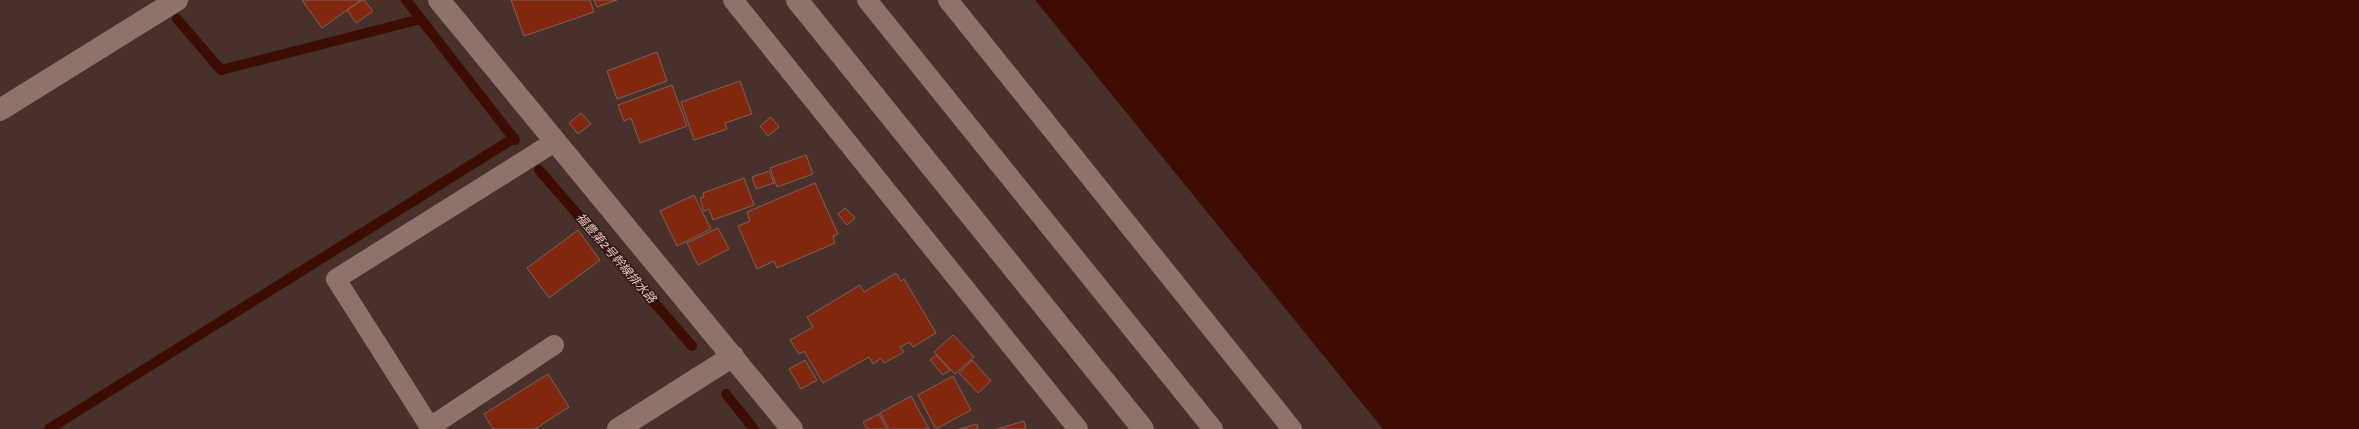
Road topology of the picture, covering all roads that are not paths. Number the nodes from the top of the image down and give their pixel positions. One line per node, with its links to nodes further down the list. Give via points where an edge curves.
1 (177, 0): 7 (street)
2 (439, 0): 8 (street)
3 (733, 0): 14 (lane)
4 (797, 0): 15 (street)
5 (867, 0): 16 (lane)
6 (948, 0): 17 (lane)
7 (0, 110)
8 (556, 141): 10 (street); 11 (lane, via 336,278 430,427)
9 (554, 345): 11 (lane)
10 (733, 356): 12 (street); 13 (street)
11 (454, 422)
12 (618, 429)
13 (792, 429)
14 (1078, 429)
15 (1143, 429)
16 (1213, 429)
17 (1292, 429)

